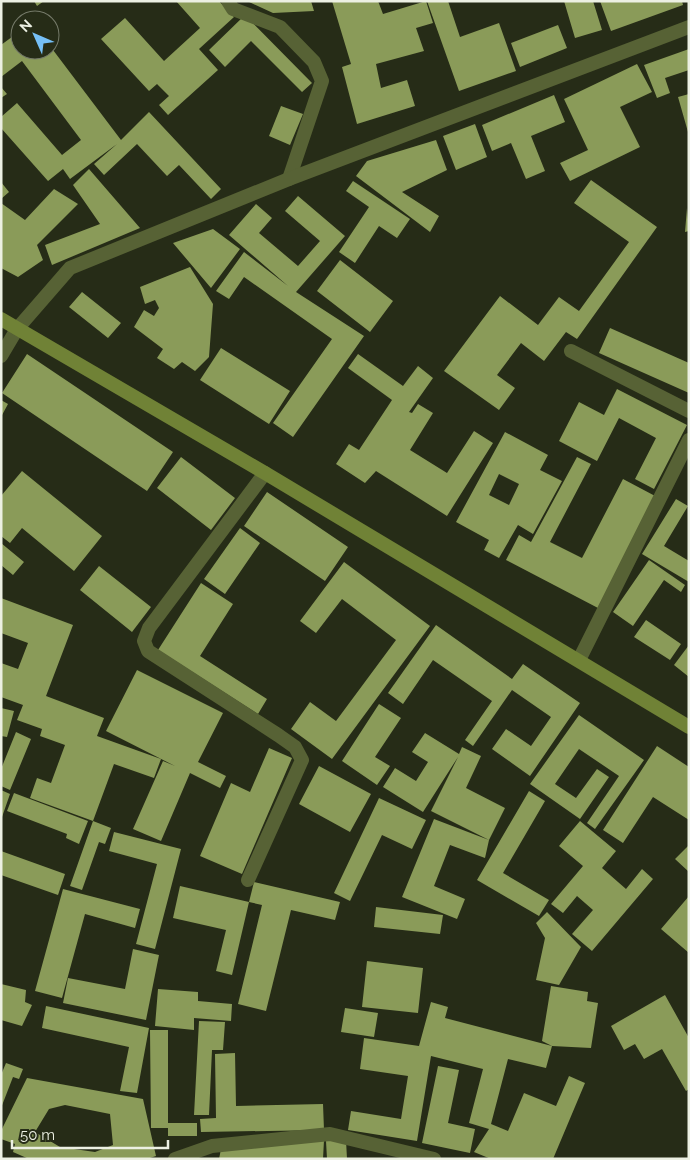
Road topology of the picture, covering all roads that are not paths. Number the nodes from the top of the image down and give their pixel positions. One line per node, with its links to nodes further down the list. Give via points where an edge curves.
1 (228, 1): 3 (street, via 233,9 280,27 314,62 322,81)
2 (689, 27): 3 (street)
3 (289, 180): 5 (street, via 70,268)
4 (1, 319): 5 (main road)
5 (17, 329): 7 (street); 10 (main road)
6 (571, 351): 8 (street)
7 (1, 356)
8 (689, 411)
9 (689, 440): 11 (street)
10 (265, 473): 11 (main road); 13 (street, via 149,628 144,641 148,651 278,735 294,747 302,760)
11 (579, 660): 12 (main road)
12 (689, 727)
13 (248, 880)
14 (175, 1159): 15 (street, via 212,1146 330,1134)
15 (434, 1159)

